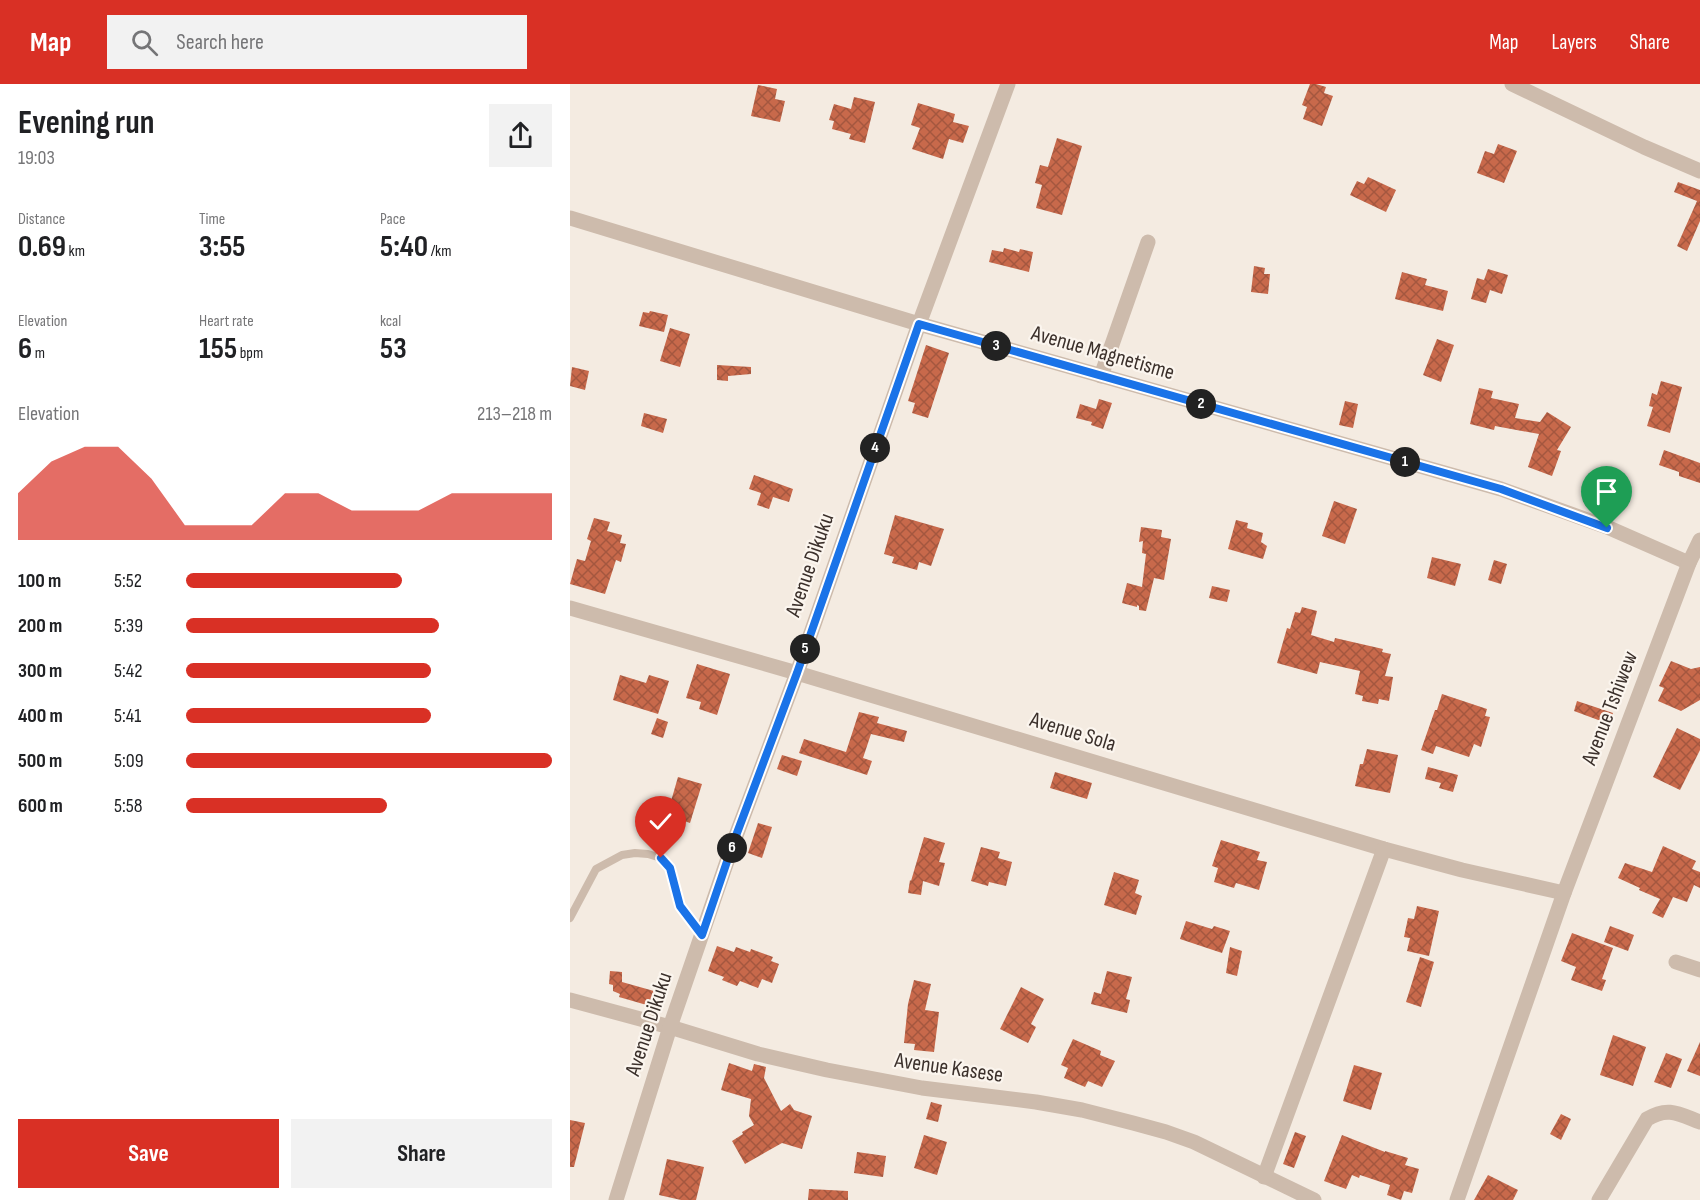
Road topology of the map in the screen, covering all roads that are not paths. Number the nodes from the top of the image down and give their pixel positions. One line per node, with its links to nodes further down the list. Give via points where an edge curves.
1 (1008, 84): 6 (street, Avenue Dikuku)
2 (1512, 84): 3 (street)
3 (1700, 171)
4 (570, 218): 6 (street, Avenue Magnetisme)
5 (1148, 242): 7 (street)
6 (919, 324): 7 (street, Avenue Magnetisme); 11 (street, Avenue Dikuku)
7 (1101, 376): 9 (street, Avenue Magnetisme, via 1501,489)
8 (1700, 540): 9 (street, Avenue Tshiwew)
9 (1689, 563): 13 (street, Avenue Tshiwew)
10 (570, 608): 11 (street, Avenue Sola)
11 (797, 673): 12 (street, Avenue Sola); 15 (street, Avenue Dikuku)
12 (1384, 849): 13 (street, Avenue Sola); 21 (street)
13 (1564, 893): 24 (street, Avenue Tshiwew)
14 (570, 918): 15 (lane, via 596,869 622,855 635,853 661,858 670,868 680,906)
15 (702, 935): 19 (street, Avenue Dikuku)
16 (1676, 962): 17 (street)
17 (1700, 970)
18 (570, 1000): 19 (street, Avenue Kasese)
19 (670, 1027): 21 (street, Avenue Kasese, via 758,1054 873,1080 1082,1110 1194,1142); 22 (street, Avenue Dikuku)
20 (1700, 1122): 25 (street, via 1666,1111 1647,1119)
21 (1264, 1177): 23 (street, Avenue Kasese)
22 (616, 1200)
23 (1314, 1200)
24 (1457, 1200)
25 (1599, 1200)

